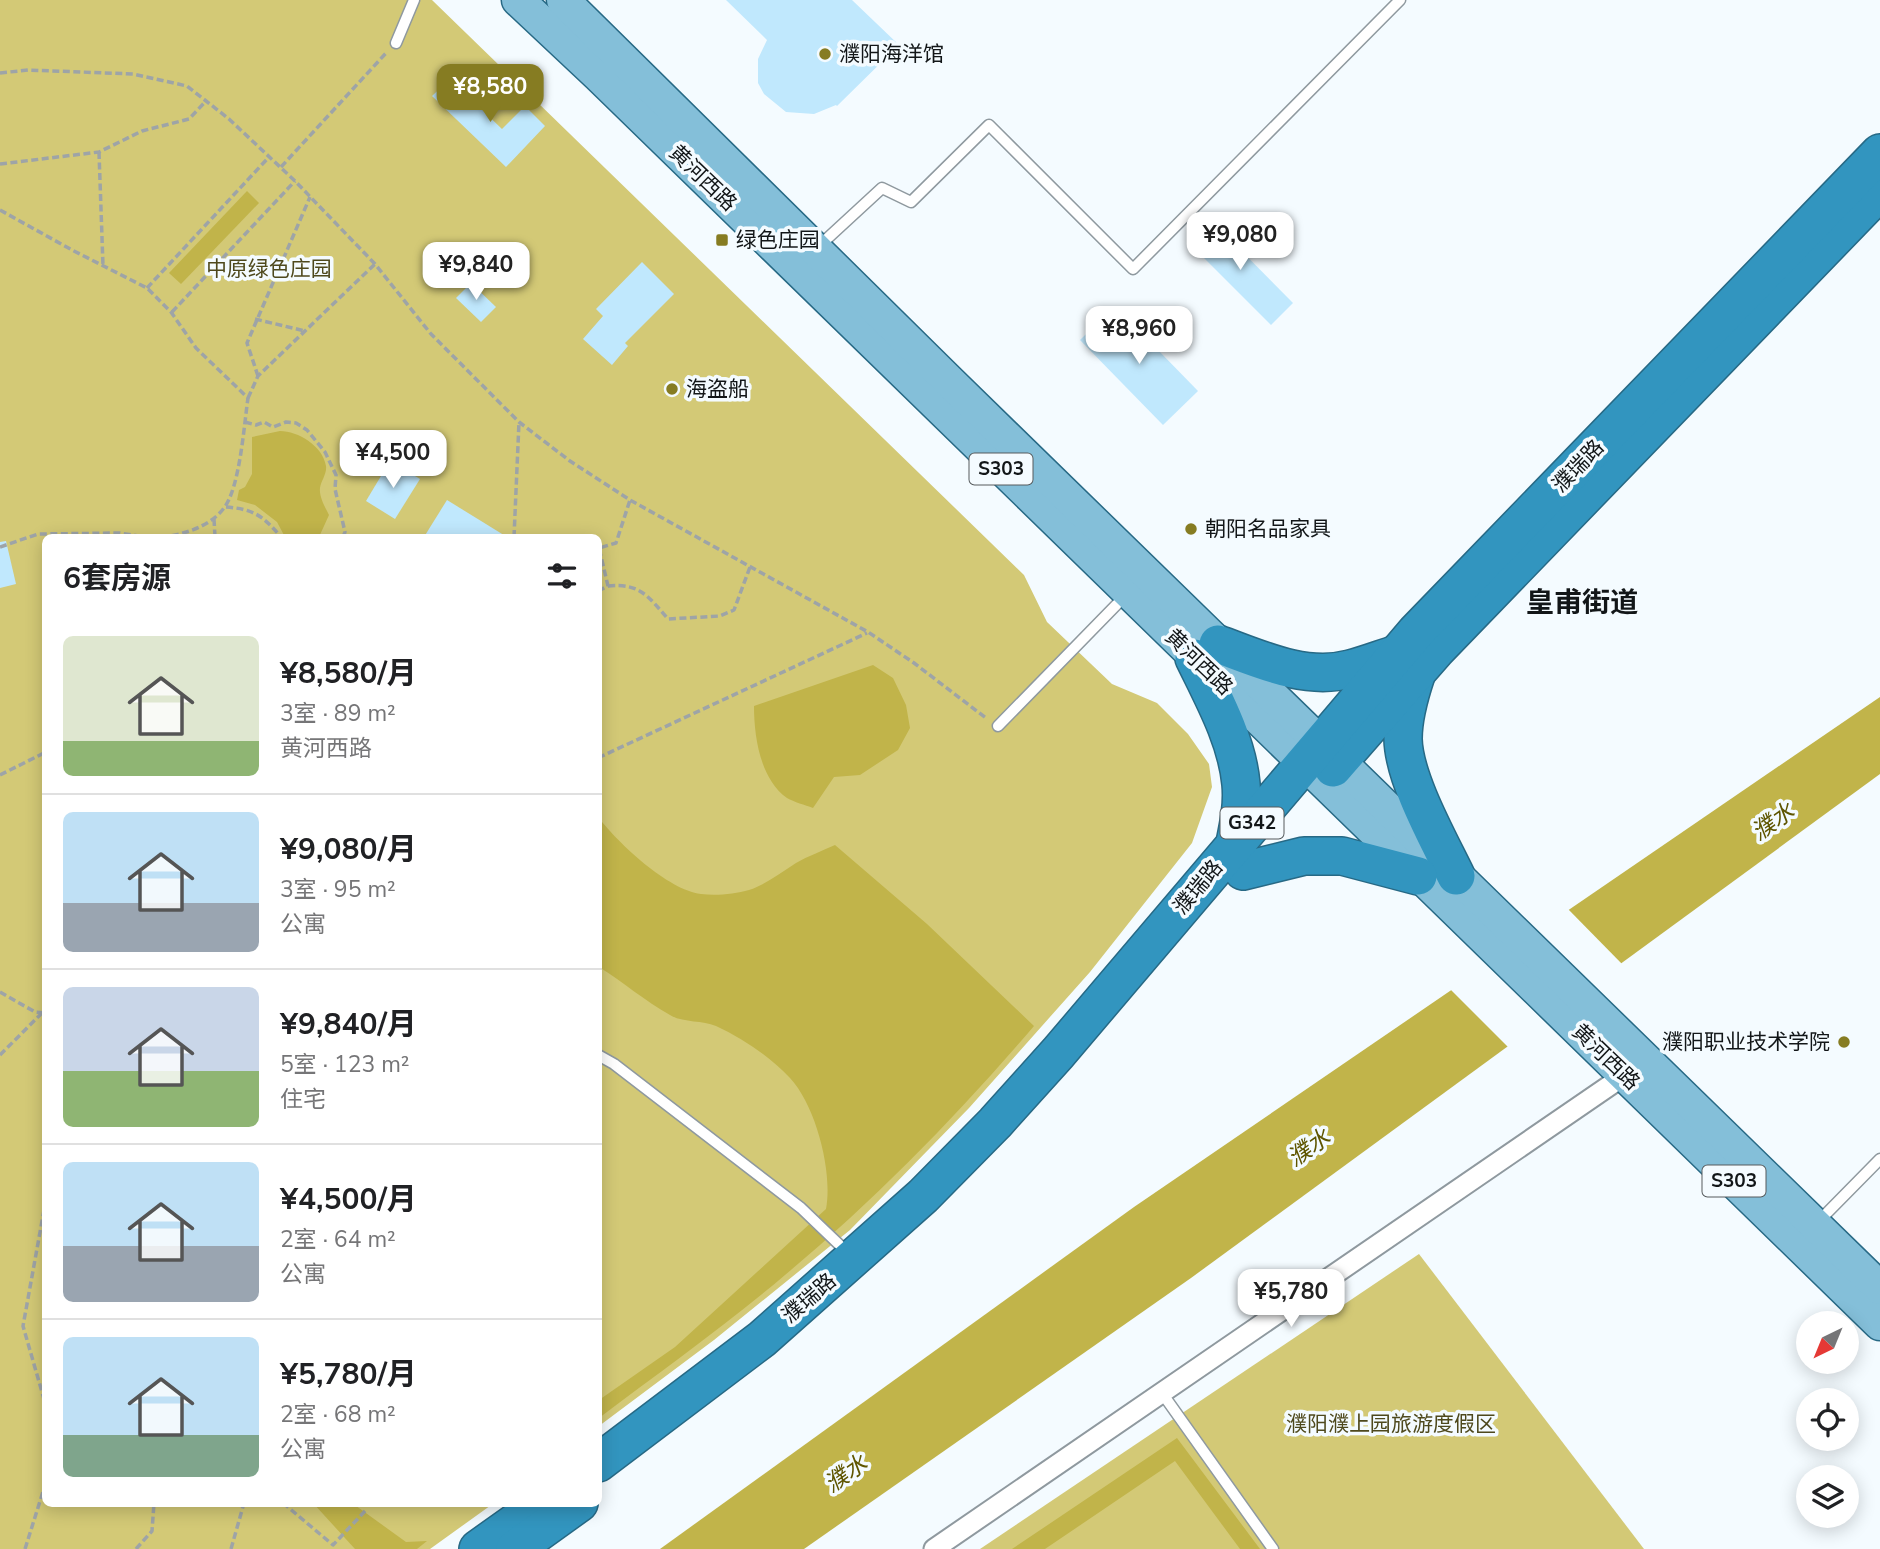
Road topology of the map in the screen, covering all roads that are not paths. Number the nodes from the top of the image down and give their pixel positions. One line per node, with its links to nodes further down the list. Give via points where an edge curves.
1 (414, 0): 5 (lane)
2 (518, 0): 9 (main road, 黄河西路 / S303)
3 (563, 0): 8 (main road, 黄河西路 / S303)
4 (1399, 0): 8 (lane, via 1133,269 989,125 911,202 882,188)
5 (396, 43)
6 (1880, 153): 11 (highway, 濮瑞路 / G342)
7 (1880, 191): 11 (highway, 濮瑞路 / G342)
8 (815, 249): 10 (main road, 黄河西路 / S303)
9 (1128, 593): 10 (main road, 黄河西路 / S303); 12 (lane)
10 (1206, 651): 11 (highway, via 1313,673); 13 (main road, 黄河西路 / S303); 14 (highway, via 1241,784)
11 (1408, 663): 13 (highway, 濮瑞路 / G342); 16 (highway, via 1403,741 1409,771)
12 (998, 726)
13 (1321, 763): 14 (highway, 濮瑞路 / G342); 15 (main road, 黄河西路 / S303); 16 (main road, 黄河西路 / S303)
14 (1239, 857): 15 (highway, via 1342,856); 23 (highway, 濮瑞路 / G342, via 995,1123); 28 (highway, 濮瑞路 / G342, via 1010,1138 937,1211 776,1355)
15 (1418, 876): 17 (main road, 黄河西路 / S303)
16 (1456, 876): 17 (main road, 黄河西路 / S303)
17 (1494, 931): 18 (main road, 黄河西路 / S303)
18 (1599, 1032): 20 (main road, 黄河西路 / S303); 22 (main road, 黄河西路 / S303)
19 (602, 1057): 23 (lane, via 801,1208)
20 (1625, 1075): 25 (main road, 黄河西路 / S303); 26 (street)
21 (1880, 1159): 22 (lane)
22 (1815, 1224): 24 (main road, 黄河西路 / S303)
23 (854, 1259): 27 (highway, 濮瑞路 / G342, via 762,1339)
24 (1880, 1288)
25 (1880, 1324)
26 (1162, 1393): 33 (street); 34 (lane)
27 (602, 1460)
28 (602, 1487)
29 (536, 1507): 31 (highway)
30 (573, 1507): 32 (highway)
31 (478, 1549)
32 (515, 1549)
33 (934, 1549)
34 (1273, 1549)

